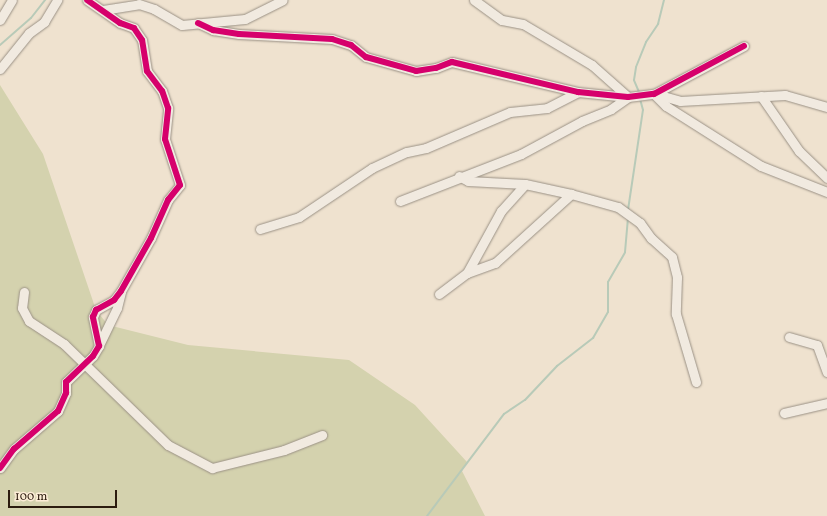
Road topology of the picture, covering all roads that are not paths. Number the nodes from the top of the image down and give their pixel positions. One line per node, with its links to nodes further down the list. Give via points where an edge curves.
1 (12, 0): 7 (street)
2 (57, 0): 10 (street, via 44,22 29,34)
3 (87, 0): 6 (street)
4 (283, 0): 8 (street, via 245,19)
5 (474, 0): 14 (street, via 502,20 523,24 592,64)
6 (103, 10): 8 (street, via 139,4 154,9 182,25); 24 (street, via 120,23 134,28 142,40 147,71 162,90 168,108 165,139 180,185 168,200 151,238)
7 (0, 20)
8 (198, 23): 11 (street, via 213,30 239,34 332,39 351,45 366,57 416,71 452,62)
9 (744, 46): 12 (street)
10 (0, 69)
11 (578, 92): 14 (street); 22 (street, via 547,108 510,112 426,148 407,152 372,168 300,217)
12 (654, 94): 13 (street, via 680,101); 14 (street); 19 (street, via 666,106 761,166)
13 (761, 96): 15 (street, via 785,95); 17 (street, via 799,151)
14 (628, 97): 16 (street, via 521,154)
15 (827, 107)
16 (459, 176): 18 (street, via 468,181); 21 (street, via 440,187)
17 (827, 178)
18 (525, 184): 20 (street); 23 (street, via 501,211)
19 (827, 192)
20 (571, 194): 23 (street, via 495,263); 31 (street, via 618,207 640,223 651,238 672,257 677,277 676,314)
21 (400, 201)
22 (260, 229)
23 (467, 273): 26 (street)
24 (121, 291): 28 (street, via 117,308); 28 (street, via 114,300 96,310 93,317)
25 (24, 292): 29 (street, via 22,308 29,321 64,344)
26 (439, 294)
27 (789, 337): 30 (street, via 817,345)
28 (99, 346): 29 (street)
29 (85, 365): 34 (street, via 168,445 212,468 284,450); 35 (street, via 66,382 66,393 58,411 14,449)
30 (827, 372)
31 (696, 382)
32 (827, 403): 33 (street)
33 (784, 413)
34 (322, 435)
35 (0, 468)

